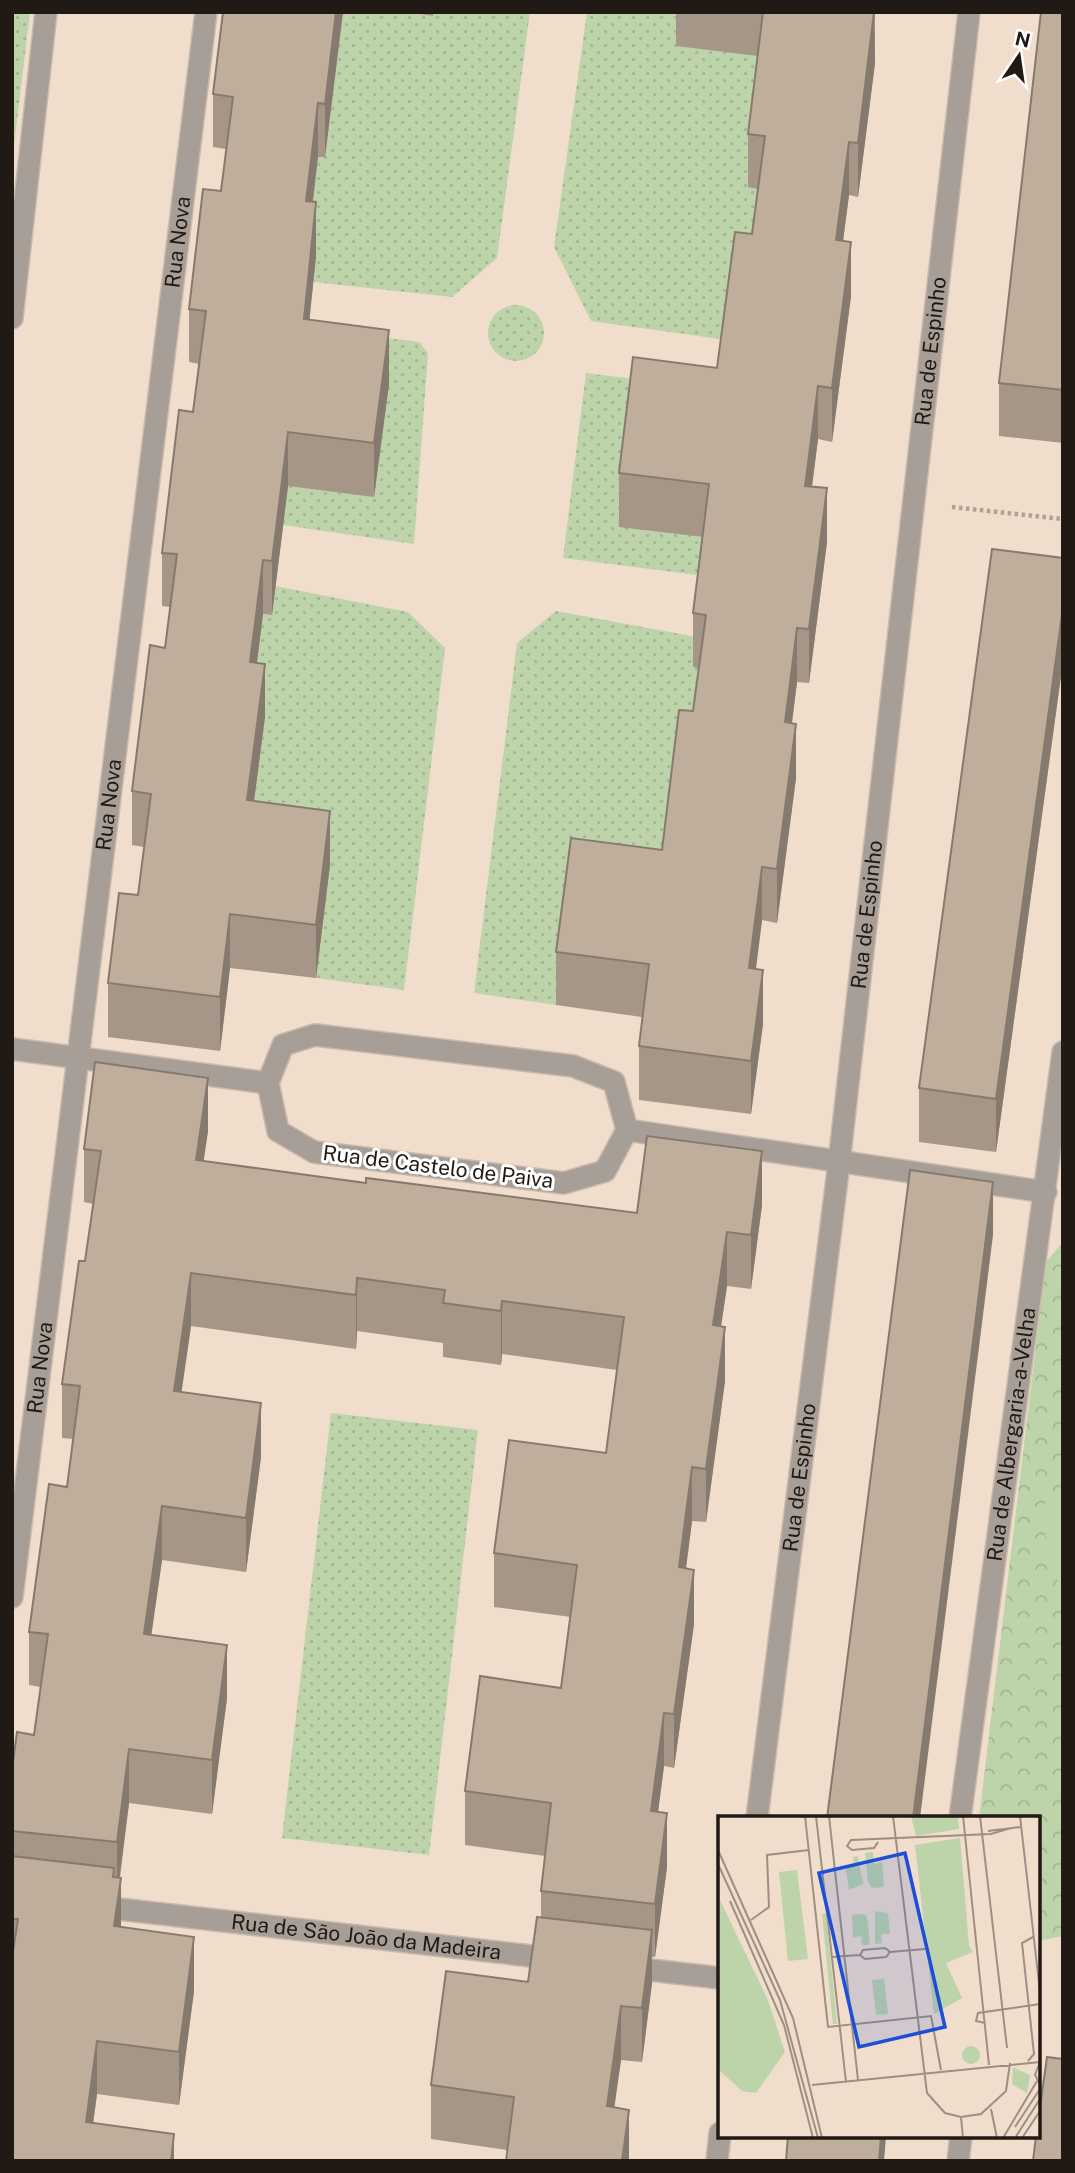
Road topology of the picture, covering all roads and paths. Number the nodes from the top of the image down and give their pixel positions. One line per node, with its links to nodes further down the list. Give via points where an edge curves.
1 (46, 12): 4 (street)
2 (206, 12): 9 (street, Rua Nova)
3 (969, 12): 5 (street, Rua de Espinho)
4 (12, 318)
5 (914, 503): 6 (path); 12 (street, Rua de Espinho)
6 (1063, 519)
7 (12, 1049): 9 (street)
8 (1063, 1052): 13 (street, Rua de Albergaria-a-Velha)
9 (78, 1057): 10 (street); 14 (street, Rua Nova)
10 (268, 1083): 11 (street, via 283,1045 315,1035 573,1066 614,1082); 11 (street, Rua de Castelo de Paiva, via 278,1131 314,1152 332,1155 564,1183 605,1171)
11 (627, 1130): 12 (street)
12 (838, 1163): 13 (street); 15 (street, Rua de Espinho)
13 (1046, 1192): 16 (street, Rua de Albergaria-a-Velha)
14 (12, 1597)
15 (757, 1816)
16 (960, 1816)
17 (68, 1903): 18 (street, Rua de São João da Madeira)
18 (581, 1962)
19 (609, 1965): 20 (street)
20 (718, 1978)
21 (719, 2138): 23 (street)
22 (961, 2138): 24 (street)
23 (717, 2161)
24 (958, 2161)

